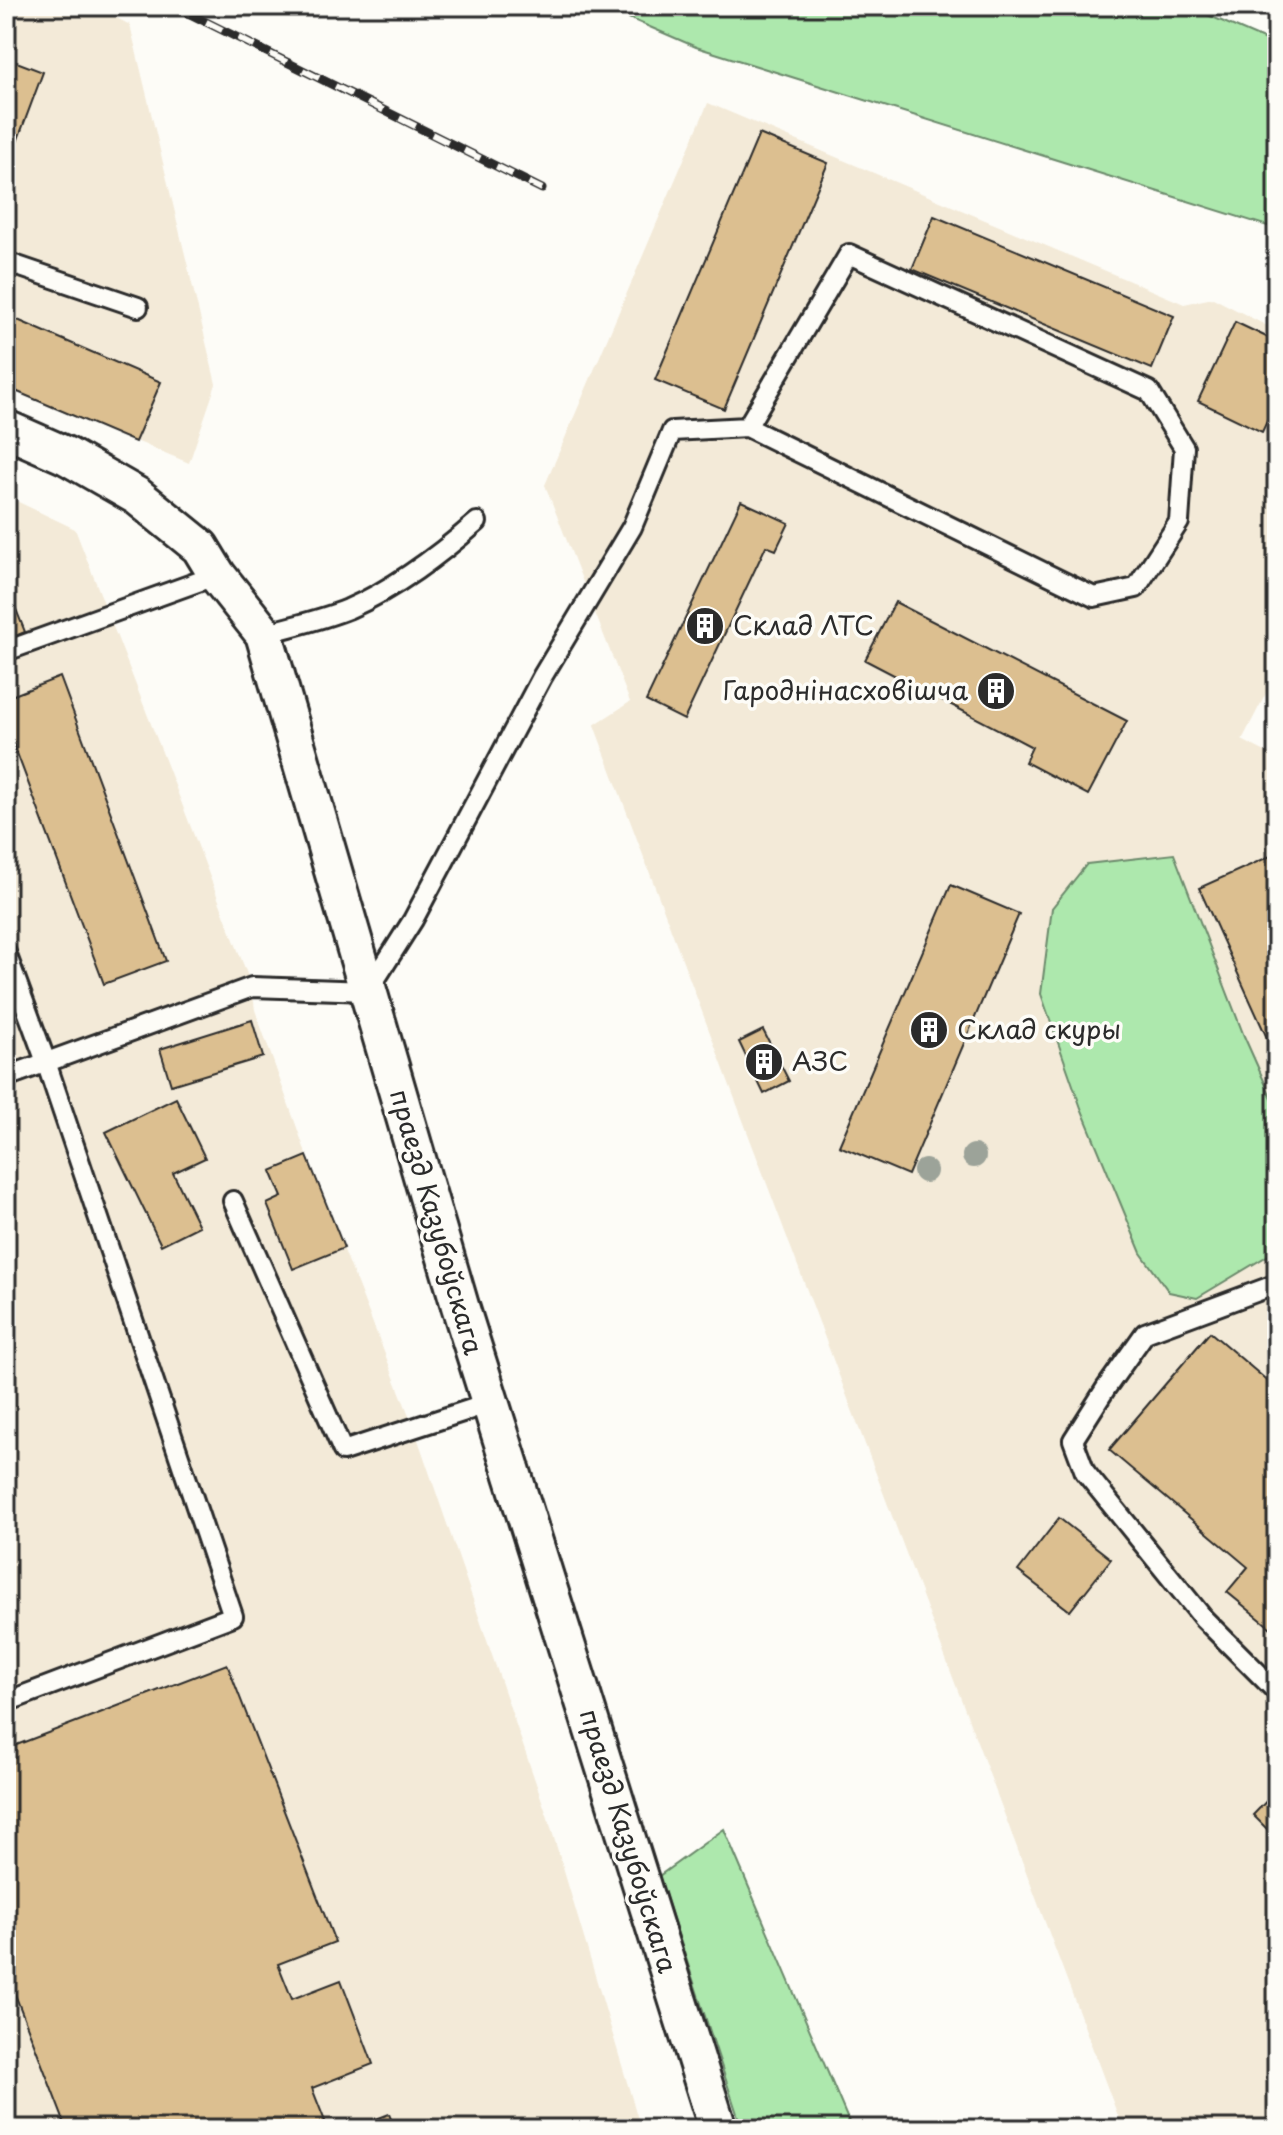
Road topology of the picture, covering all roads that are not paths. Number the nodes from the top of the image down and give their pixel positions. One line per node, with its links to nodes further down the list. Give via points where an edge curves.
1 (6, 262): 2 (lane)
2 (138, 307)
3 (747, 427): 3 (lane, via 1094,597 1136,588 1179,522 1184,448 1149,391 849,254); 10 (lane, via 672,431 632,527 542,677 413,920)
4 (6, 429): 6 (street, праезд Казубоўскага, via 137,496 200,547)
5 (477, 522): 7 (lane, via 381,593 345,610)
6 (217, 575): 7 (street, праезд Казубоўскага); 8 (lane)
7 (264, 634): 10 (street, праезд Казубоўскага)
8 (6, 651)
9 (6, 953): 11 (lane)
10 (368, 991): 11 (lane, via 252,987); 15 (street, праезд Казубоўскага)
11 (46, 1062): 12 (lane); 17 (lane, via 233,1616)
12 (6, 1077)
13 (233, 1201): 15 (lane, via 343,1451)
14 (1277, 1284): 16 (lane, via 1145,1333 1073,1440 1085,1472 1134,1534 1204,1619)
15 (490, 1403): 18 (street, праезд Казубоўскага)
16 (1277, 1692)
17 (6, 1702)
18 (718, 2129)

